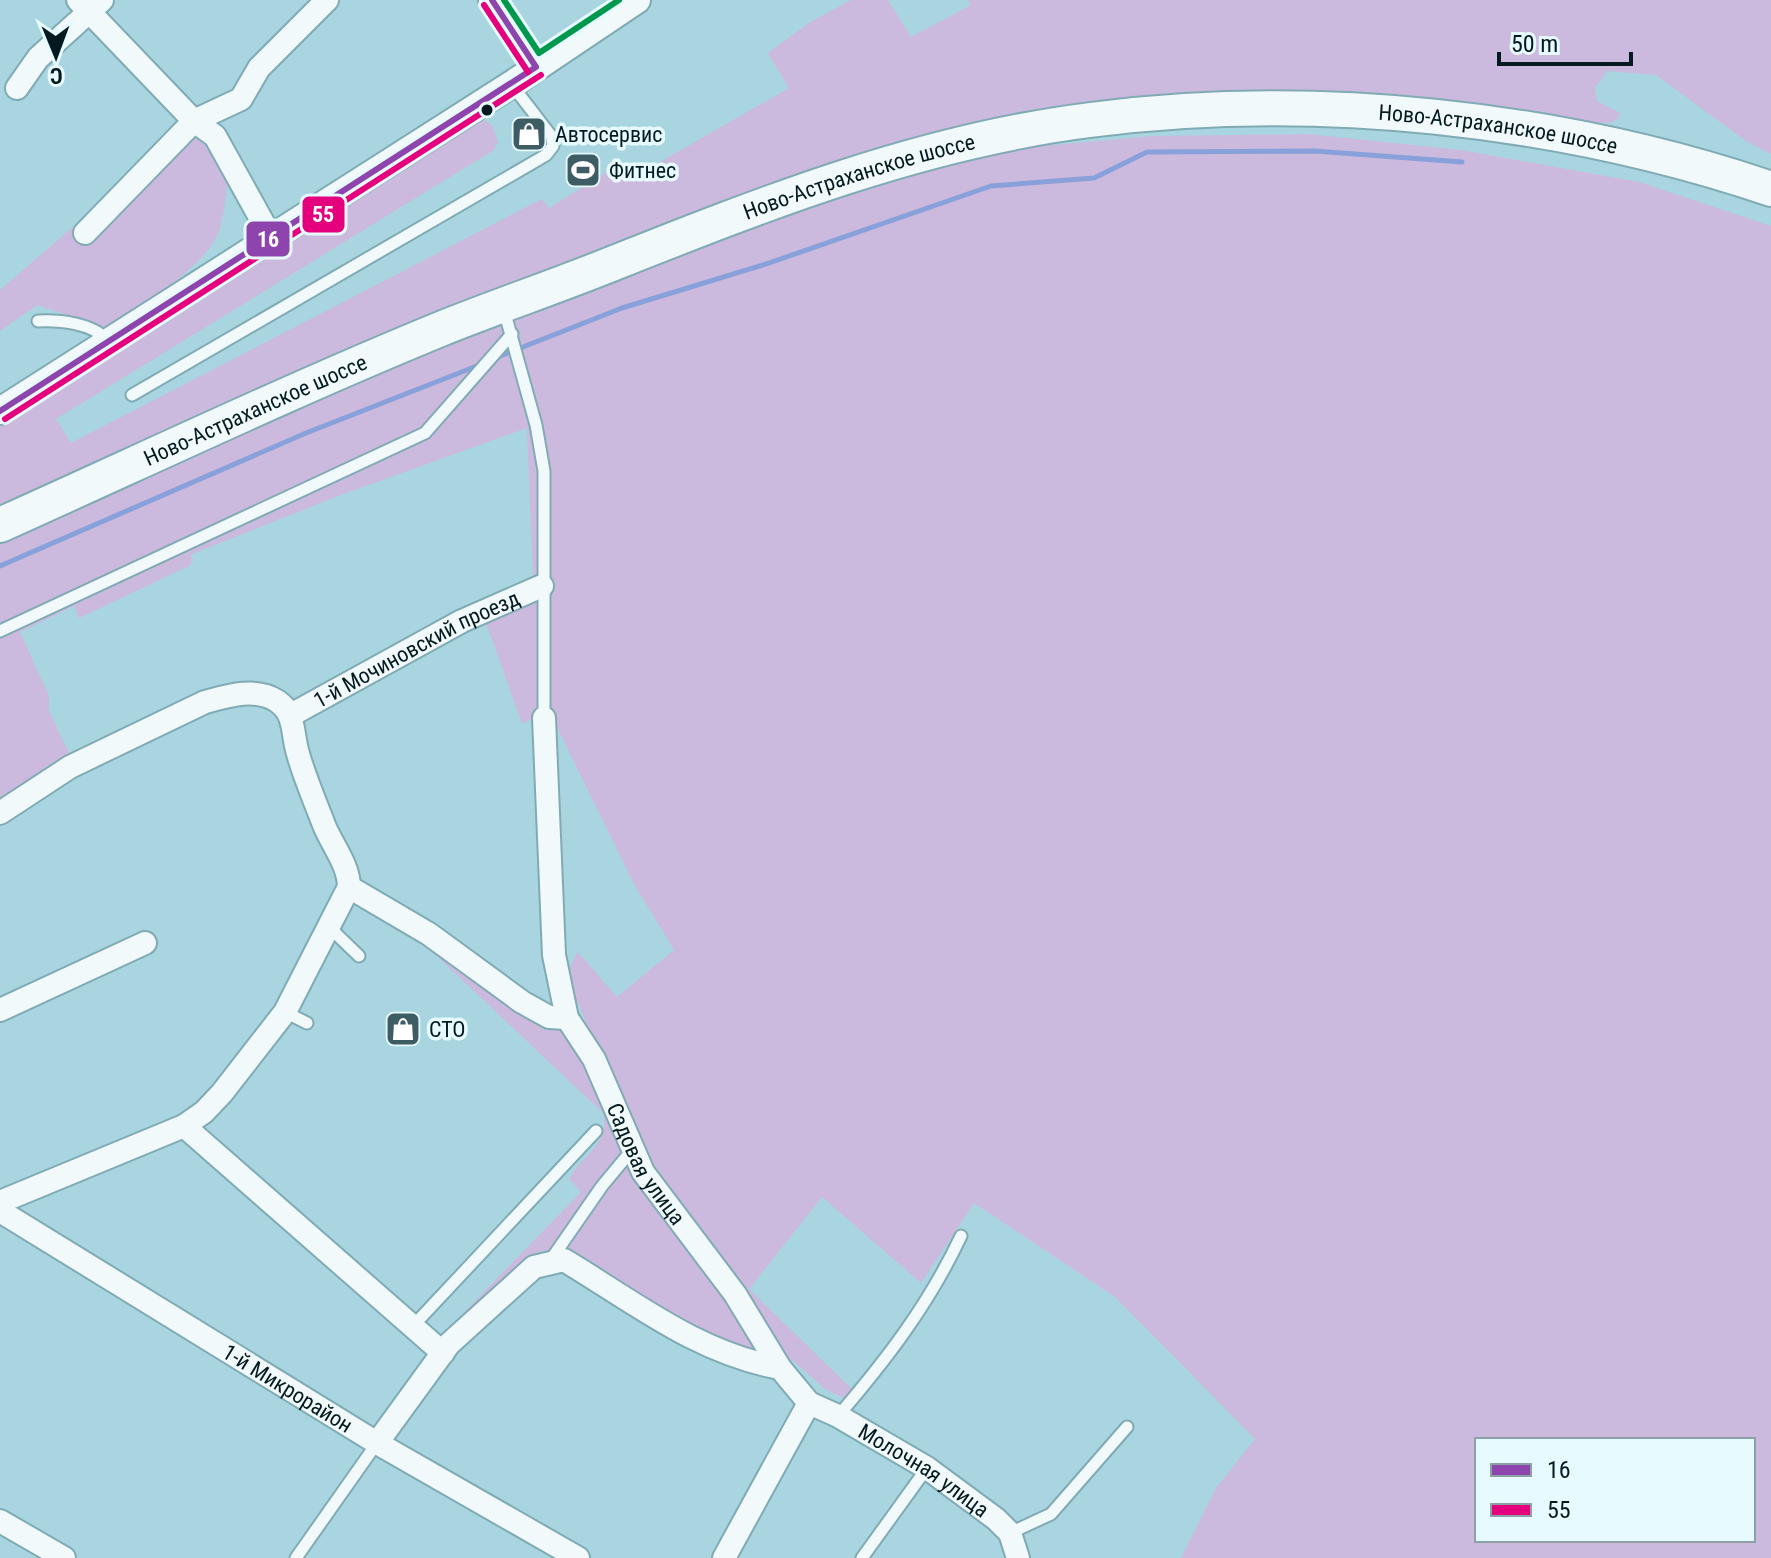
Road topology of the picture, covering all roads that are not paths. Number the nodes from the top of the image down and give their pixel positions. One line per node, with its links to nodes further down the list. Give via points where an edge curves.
1 (327, 0): 8 (street, via 259,68 241,99)
2 (492, 0): 5 (street)
3 (637, 0): 5 (street)
4 (90, 5): 7 (street, via 38,58); 8 (street)
5 (536, 67): 6 (street)
6 (512, 84): 11 (street); 15 (lane, via 552,137 546,155)
7 (17, 88)
8 (194, 121): 10 (street); 11 (street, via 215,136)
9 (1771, 189): 12 (main road, Ново-Астраханское шоссе, via 1642,152 1452,120 1308,107 1154,113 1025,131 885,163 737,214)
10 (85, 233)
11 (271, 237): 14 (street)
12 (507, 320): 17 (main road, Ново-Астраханское шоссе, via 311,385); 18 (lane, via 544,471); 19 (lane, via 425,433)
13 (38, 321): 14 (lane, via 58,320 100,332)
14 (108, 341): 16 (street)
15 (132, 395)
16 (0, 411)
17 (0, 525)
18 (542, 586): 20 (street, 1-й Мочиновский проезд, via 462,621); 21 (lane)
19 (0, 631)
20 (291, 715): 22 (street, via 261,694 205,702 70,767); 23 (street, via 297,751)
21 (544, 718): 29 (street, Садовая улица, via 554,955)
22 (0, 813)
23 (349, 887): 24 (street); 29 (street, via 429,934 522,1002 549,1017)
24 (328, 926): 26 (lane); 28 (street)
25 (145, 943): 27 (street)
26 (359, 956)
27 (0, 1010)
28 (285, 1012): 30 (lane); 31 (street, via 222,1093)
29 (567, 1018): 33 (street, Садовая улица, via 594,1059)
30 (307, 1023)
31 (184, 1126): 34 (street); 38 (street)
32 (596, 1131): 38 (lane)
33 (632, 1150): 37 (lane); 40 (street, Садовая улица, via 668,1209 735,1294)
34 (0, 1202)
35 (0, 1211): 44 (street, 1-й Микрорайон)
36 (961, 1236): 42 (lane, via 936,1289 880,1369)
37 (550, 1261): 39 (street, via 534,1267); 40 (street, via 564,1260 665,1325 729,1356)
38 (413, 1326): 39 (street)
39 (443, 1353): 44 (street)
40 (780, 1368): 41 (street, Садовая улица)
41 (809, 1403): 42 (street, Молочная улица); 48 (street)
42 (838, 1416): 45 (street, Молочная улица)
43 (1127, 1427): 47 (lane, via 1051,1514)
44 (377, 1443): 50 (lane); 51 (street, 1-й Микрорайон)
45 (927, 1468): 47 (street, Молочная улица); 52 (lane)
46 (0, 1521): 49 (street)
47 (1010, 1533): 53 (street, Молочная улица)
48 (729, 1557)
49 (64, 1558)
50 (296, 1558)
51 (578, 1558)
52 (862, 1558)
53 (1018, 1558)

